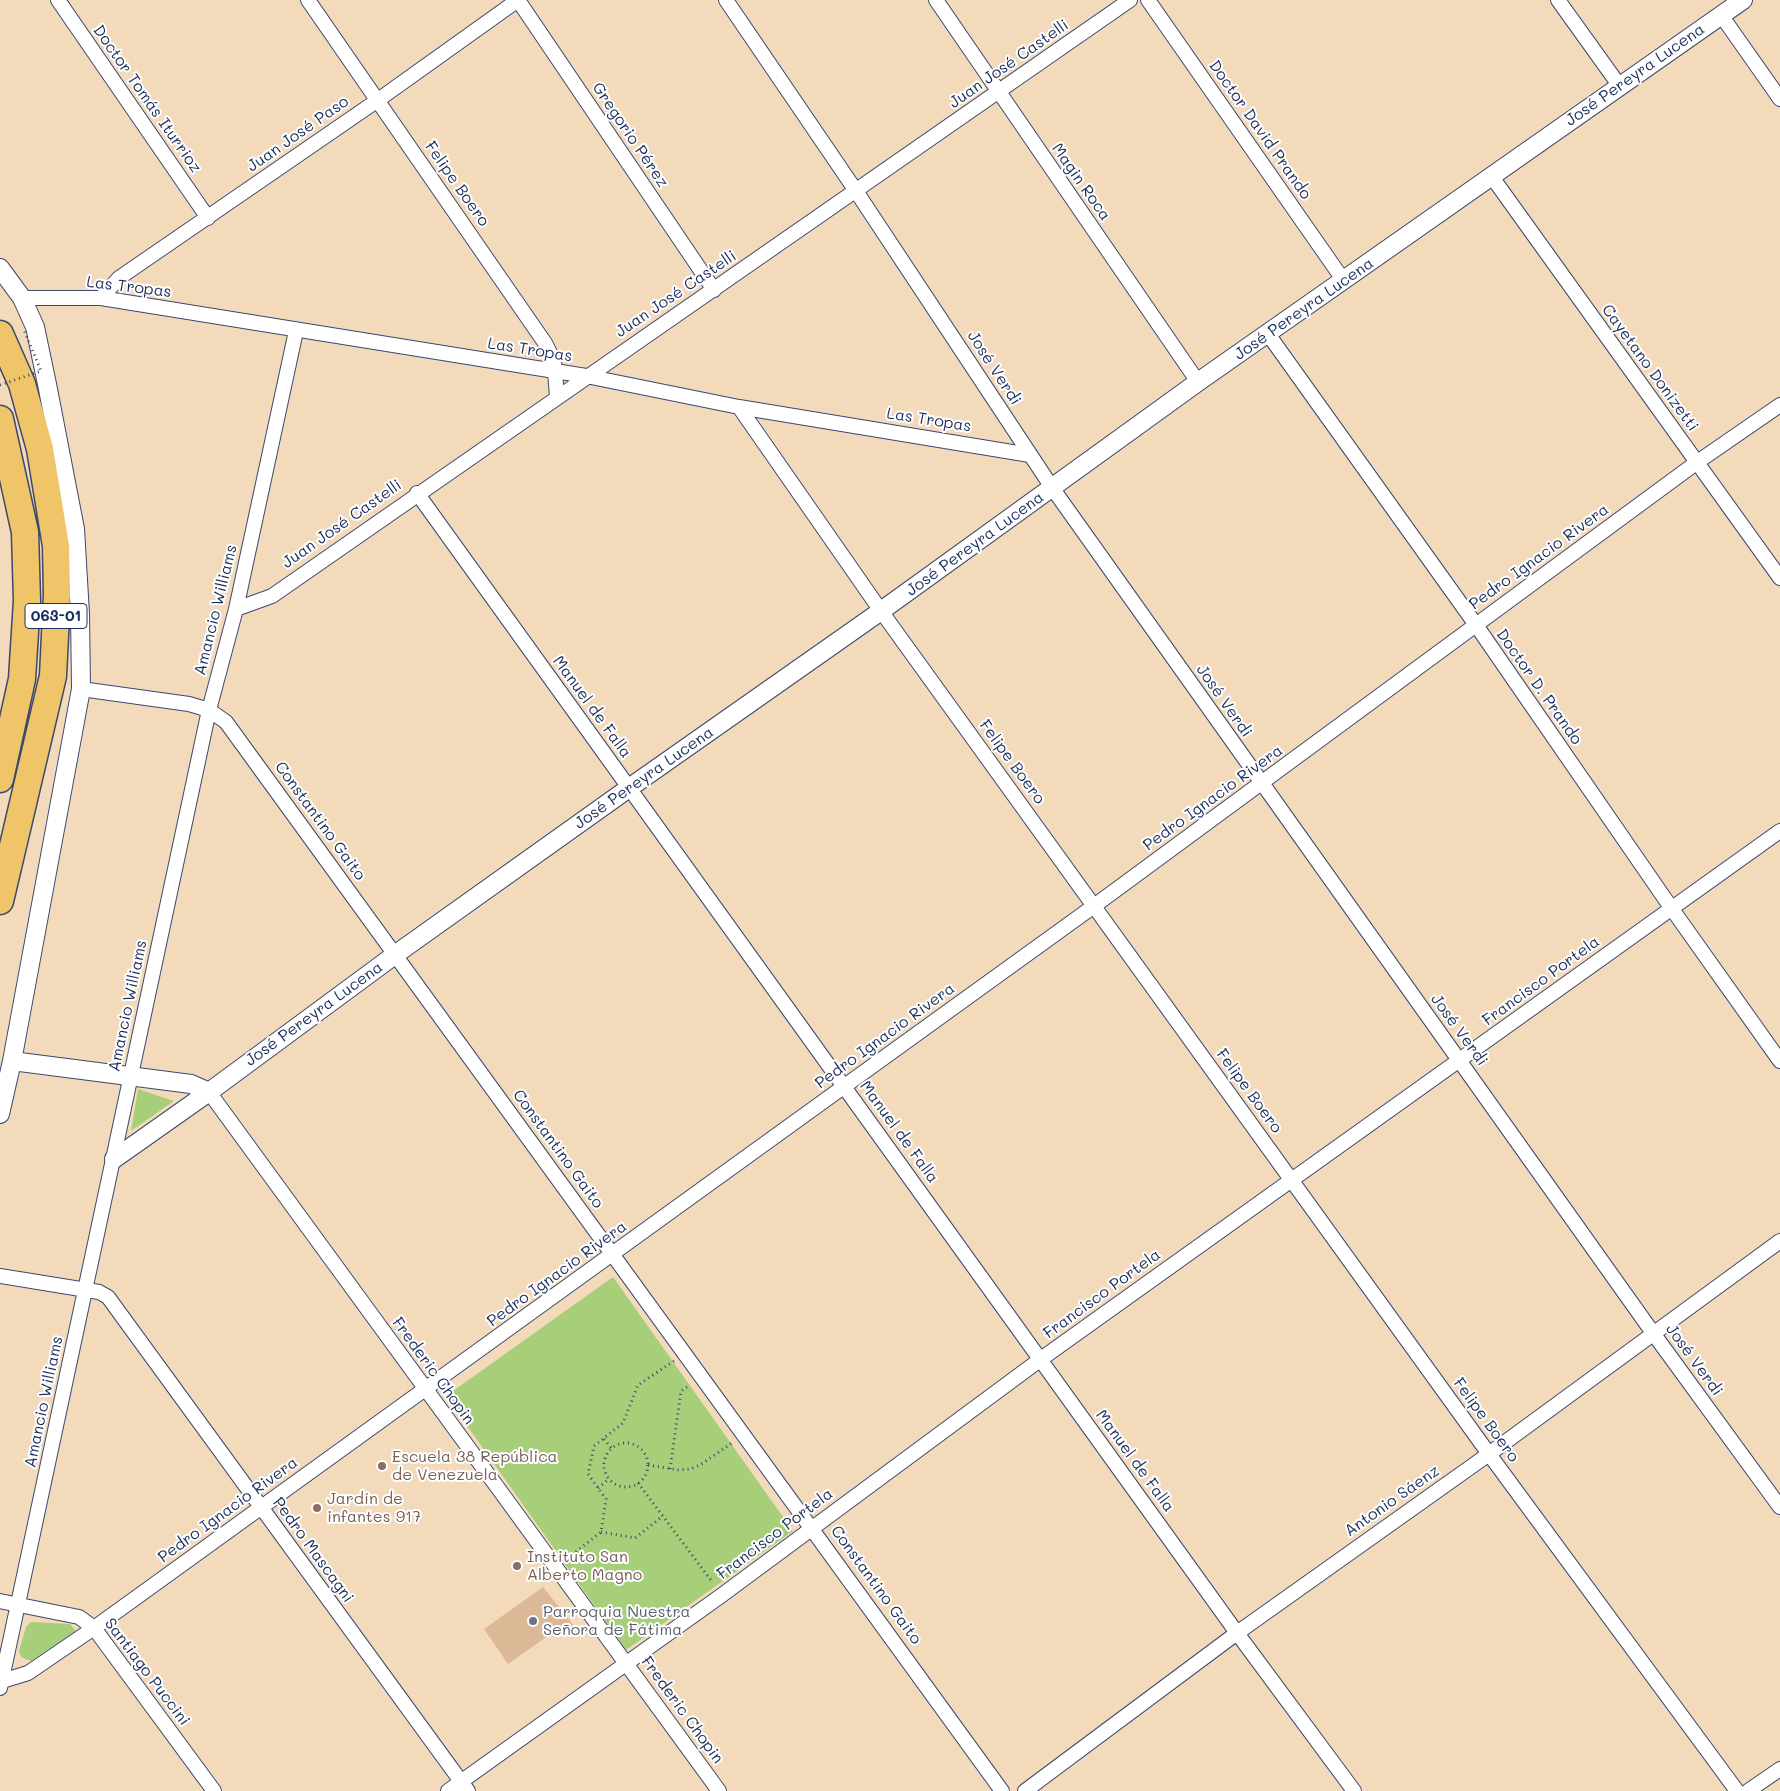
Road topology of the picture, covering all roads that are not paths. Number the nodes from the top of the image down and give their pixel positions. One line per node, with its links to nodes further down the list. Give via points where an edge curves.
1 (58, 0): 17 (street, Doctor Tomás Iturrioz)
2 (308, 0): 14 (street, Felipe Boero)
3 (518, 0): 14 (street, Juan José Paso); 20 (street, Gregorio Pérez)
4 (726, 0): 16 (street, José Verdi)
5 (936, 0): 12 (street, Magin Roca)
6 (1130, 0): 12 (street, Juan José Castelli)
7 (1148, 0): 19 (street, Doctor David Prando)
8 (1558, 0): 11 (street)
9 (1743, 0): 10 (street, José Pereyra Lucena)
10 (1721, 15): 11 (street, José Pereyra Lucena); 13 (street)
11 (1619, 85): 15 (street, José Pereyra Lucena)
12 (998, 92): 16 (street, Juan José Castelli); 28 (street, Magin Roca)
13 (1780, 99)
14 (378, 100): 17 (street, Juan José Paso); 26 (street, Felipe Boero, via 545,343)
15 (1492, 177): 19 (street, José Pereyra Lucena); 35 (street, Cayetano Donizetti)
16 (856, 191): 20 (street, Juan José Castelli); 34 (street, José Verdi)
17 (208, 218): 22 (street, Juan José Paso, via 119,278)
18 (0, 268): 21 (street)
19 (1344, 281): 25 (street, José Pereyra Lucena)
20 (714, 290): 27 (street, Juan José Castelli)
21 (22, 298): 22 (street, Las Tropas); 43 (street, via 35,327 75,529)
22 (101, 298): 23 (street, Las Tropas)
23 (296, 331): 26 (street, Las Tropas); 40 (street, Amancio Williams)
24 (12, 332): 49 (highway, 063-01, via 40,449 56,546 57,595 53,676)
25 (1268, 334): 28 (street, José Pereyra Lucena); 42 (street, Doctor D. Prando)
26 (556, 372): 27 (street, Las Tropas); 29 (street, Felipe Boero)
27 (586, 376): 29 (street, Juan José Castelli); 31 (street, Las Tropas)
28 (1198, 382): 37 (street, José Pereyra Lucena)
29 (557, 396): 38 (street, Juan José Castelli)
30 (1780, 405): 35 (street, Pedro Ignacio Rivera)
31 (739, 407): 34 (street, Las Tropas); 41 (street, Felipe Boero)
32 (0, 419): 36 (highway, 063-01)
33 (0, 448): 36 (highway)
34 (1030, 455): 37 (street, José Verdi)
35 (1696, 463): 39 (street, Cayetano Donizetti); 42 (street, Pedro Ignacio Rivera)
36 (14, 473): 45 (highway, 063-01, via 25,532 27,601 22,679)
37 (1052, 489): 41 (street, José Pereyra Lucena); 46 (street, José Verdi)
38 (417, 493): 40 (street, Juan José Castelli, via 272,596); 47 (street, Manuel de Falla)
39 (1780, 578)
40 (236, 608): 44 (street, Amancio Williams)
41 (881, 611): 47 (street, José Pereyra Lucena); 50 (street, Felipe Boero)
42 (1476, 625): 46 (street, Pedro Ignacio Rivera); 51 (street, Doctor D. Prando)
43 (81, 689): 44 (street, Constantino Gaito, via 189,704); 53 (street)
44 (209, 710): 52 (street, Constantino Gaito, via 226,722); 56 (street, Amancio Williams)
45 (0, 779)
46 (1261, 785): 50 (street, Pedro Ignacio Rivera); 54 (street, José Verdi)
47 (629, 788): 52 (street, José Pereyra Lucena); 57 (street, Manuel de Falla)
48 (1780, 831): 51 (street, Francisco Portela)
49 (0, 901)
50 (1094, 906): 57 (street, Pedro Ignacio Rivera); 61 (street, Felipe Boero)
51 (1672, 909): 54 (street, Francisco Portela); 55 (street, Doctor D. Prando)
52 (396, 954): 58 (street, José Pereyra Lucena); 63 (street, Constantino Gaito)
53 (12, 1061): 56 (street); 59 (street)
54 (1460, 1061): 61 (street, Francisco Portela); 66 (street, José Verdi)
55 (1780, 1061)
56 (131, 1077): 58 (street, via 191,1084); 60 (street, Amancio Williams)
57 (845, 1087): 63 (street, Pedro Ignacio Rivera); 67 (street, Manuel de Falla)
58 (209, 1092): 60 (street, José Pereyra Lucena); 68 (street, Frederic Chopin)
59 (0, 1114)
60 (114, 1159): 65 (street, Amancio Williams)
61 (1291, 1180): 67 (street, Francisco Portela); 69 (street, Felipe Boero)
62 (1780, 1241): 66 (street, Antonio Sáenz)
63 (613, 1255): 68 (street, Pedro Ignacio Rivera); 72 (street, Constantino Gaito)
64 (0, 1276): 65 (street, Pedro Mascagni)
65 (86, 1291): 71 (street, Pedro Mascagni, via 99,1292 108,1298); 74 (street, Amancio Williams)
66 (1653, 1333): 69 (street, Antonio Sáenz); 70 (street, José Verdi)
67 (1041, 1359): 72 (street, Francisco Portela); 76 (street, Manuel de Falla)
68 (425, 1391): 71 (street, Pedro Ignacio Rivera); 77 (street, Frederic Chopin)
69 (1489, 1454): 76 (street, Antonio Sáenz); 87 (street, Felipe Boero)
70 (1780, 1507)
71 (261, 1508): 75 (street, Pedro Ignacio Rivera); 80 (street, Pedro Mascagni)
72 (813, 1528): 77 (street, Francisco Portela); 84 (street, Constantino Gaito)
73 (0, 1601): 74 (street, Santiago Puccini)
74 (17, 1606): 75 (street, Santiago Puccini, via 79,1617); 78 (street, Amancio Williams)
75 (94, 1628): 78 (street, Pedro Ignacio Rivera, via 28,1673); 81 (street, Santiago Puccini)
76 (1237, 1633): 85 (street, Antonio Sáenz); 86 (street, Manuel de Falla)
77 (628, 1663): 80 (street, Francisco Portela); 83 (street, Frederic Chopin)
78 (1, 1685)
79 (1780, 1768): 88 (street)
80 (465, 1786): 82 (street, Francisco Portela)
81 (214, 1791)
82 (448, 1791)
83 (719, 1791)
84 (1002, 1791)
85 (1024, 1791)
86 (1354, 1791)
87 (1737, 1791)
88 (1748, 1791)

